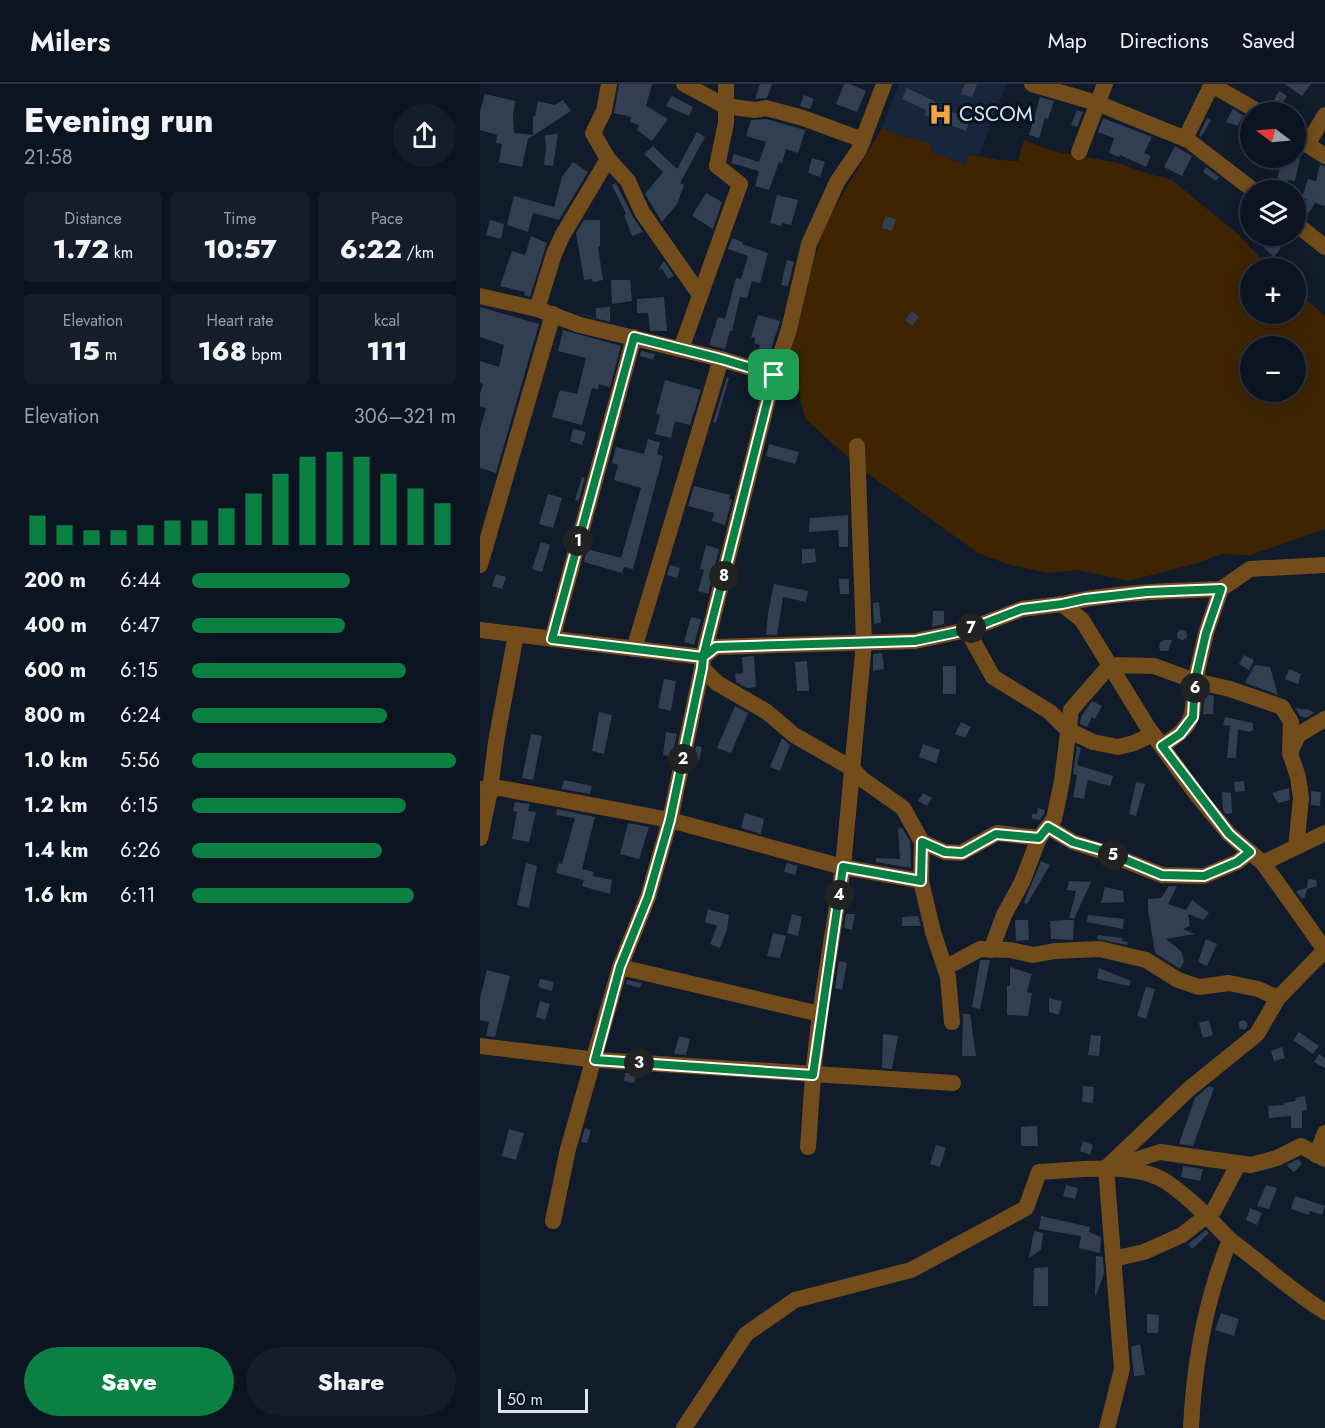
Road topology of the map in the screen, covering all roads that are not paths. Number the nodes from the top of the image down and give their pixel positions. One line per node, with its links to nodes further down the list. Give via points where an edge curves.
1 (609, 84): 18 (street, via 604,111 593,133)
2 (684, 84): 10 (street)
3 (726, 84): 10 (street)
4 (884, 84): 14 (street)
5 (1032, 84): 9 (street)
6 (1105, 84): 9 (street)
7 (1212, 84): 8 (street); 13 (street)
8 (1242, 102)
9 (1097, 103): 13 (street); 16 (street)
10 (725, 106): 14 (street, via 766,108); 22 (street, via 726,123 717,166 740,184)
11 (1325, 115): 12 (street)
12 (1306, 136)
13 (1185, 139): 19 (street)
14 (863, 140): 28 (street, via 837,182 809,244)
15 (1306, 144): 17 (street)
16 (1079, 152)
17 (1325, 156)
18 (608, 159): 22 (street, via 628,181 642,212); 24 (street, via 554,254)
19 (1240, 180)
20 (1306, 232): 21 (street)
21 (1325, 247)
22 (700, 295): 26 (street)
23 (480, 296): 24 (street)
24 (545, 312): 25 (street, via 580,325); 30 (street)
25 (634, 337): 26 (street); 37 (street)
26 (681, 349): 27 (street)
27 (721, 359): 28 (street); 39 (street)
28 (774, 375): 40 (street)
29 (857, 446): 38 (street)
30 (480, 565)
31 (1325, 565): 32 (street, via 1250,569)
32 (1221, 589): 33 (street, via 1147,592); 42 (street)
33 (1062, 604): 35 (street, via 1022,609); 41 (street, via 1082,620)
34 (480, 630): 36 (street)
35 (967, 630): 38 (street, via 915,641); 44 (street, via 993,677 1050,712)
36 (516, 634): 37 (street); 48 (street)
37 (552, 639): 39 (street)
38 (864, 642): 40 (street, via 716,647); 47 (street)
39 (634, 649): 40 (street)
40 (703, 662): 47 (street, via 717,683); 49 (street)
41 (1110, 665): 42 (street, via 1154,666); 44 (street, via 1071,710); 45 (street)
42 (1195, 681): 45 (street, via 1193,717 1180,734); 46 (street, via 1282,707 1291,722)
43 (1325, 719): 46 (street, via 1298,735)
44 (1068, 730): 45 (street, via 1093,742 1118,747); 50 (street, via 1054,819)
45 (1157, 740): 55 (street, via 1229,834)
46 (1290, 753): 54 (street, via 1301,798)
47 (852, 769): 53 (street, via 903,808); 57 (street)
48 (485, 790): 49 (street, via 500,788); 52 (street)
49 (670, 820): 57 (street); 61 (street, via 648,897)
50 (1043, 832): 53 (street, via 996,834 962,853 945,852); 55 (street, via 1162,875 1204,876); 59 (street)
51 (1325, 833): 54 (street)
52 (480, 838)
53 (922, 842): 58 (street)
54 (1296, 847): 56 (street)
55 (1250, 852): 56 (street)
56 (1263, 863): 60 (street)
57 (843, 867): 58 (street); 64 (street)
58 (921, 881): 62 (street)
59 (991, 950): 62 (street, via 980,949); 63 (street, via 1033,955 1100,949 1146,960 1178,980 1199,987 1229,983 1258,988)
60 (1325, 950): 63 (street)
61 (620, 967): 64 (street); 67 (street)
62 (945, 968): 65 (street)
63 (1278, 998): 74 (street, via 1257,1034 1189,1089)
64 (820, 1014): 68 (street)
65 (952, 1022)
66 (480, 1046): 67 (street)
67 (595, 1060): 68 (street); 76 (street, via 568,1149)
68 (813, 1075): 69 (street); 71 (street)
69 (952, 1083)
70 (1325, 1133): 72 (street)
71 (808, 1147)
72 (1321, 1157): 73 (street, via 1301,1146 1251,1165)
73 (1239, 1163): 74 (street, via 1160,1152); 75 (street, via 1214,1210)
74 (1106, 1168): 75 (street, via 1134,1170 1167,1182); 78 (street); 80 (street, via 1040,1172 1026,1208 911,1270 795,1300 746,1334)
75 (1207, 1215): 77 (street); 78 (street, via 1182,1235 1144,1252)
76 (553, 1221)
77 (1230, 1240): 79 (street); 82 (street, via 1205,1324)
78 (1113, 1259): 81 (street, via 1122,1369)
79 (1325, 1312)
80 (684, 1428)
81 (1107, 1428)
82 (1191, 1428)

